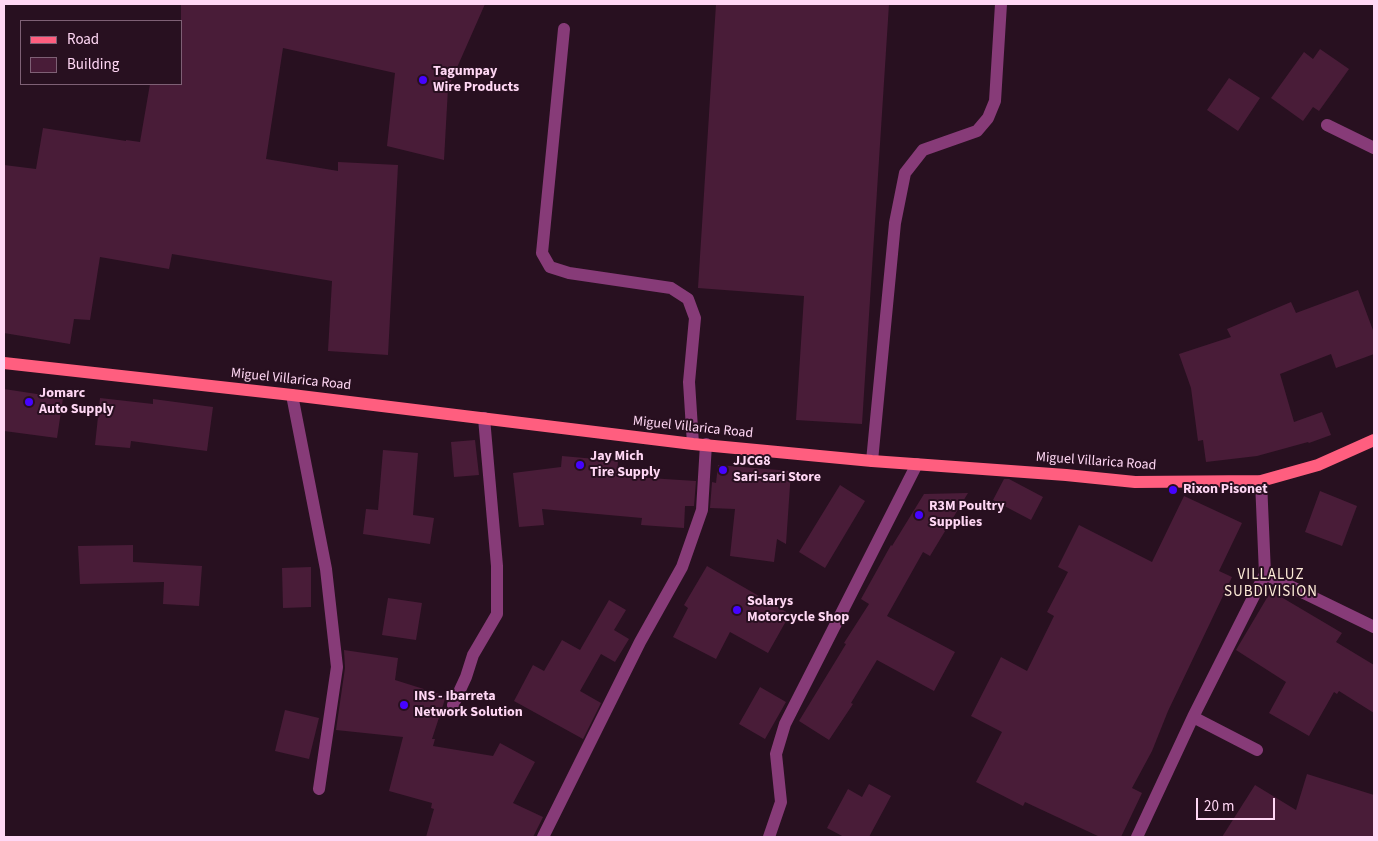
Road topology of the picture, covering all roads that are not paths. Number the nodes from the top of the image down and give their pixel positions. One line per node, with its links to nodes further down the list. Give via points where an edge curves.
1 (1002, 4): 11 (street, via 995,101 988,118 977,131 923,150 905,173 895,224)
2 (564, 28): 9 (street, via 542,253 550,267 569,273 672,288 688,299 695,318 689,382)
3 (1327, 125): 4 (street)
4 (1374, 148)
5 (4, 363): 6 (main road, Miguel Villarica Road)
6 (292, 395): 7 (main road, Miguel Villarica Road); 19 (street, via 326,569 337,667)
7 (484, 418): 9 (main road, Miguel Villarica Road); 16 (street, via 497,614 473,655)
8 (1374, 440): 13 (main road, Miguel Villarica Road, via 1318,465)
9 (693, 444): 10 (main road, Miguel Villarica Road)
10 (706, 444): 11 (main road, Miguel Villarica Road); 20 (street, via 702,510 682,567 640,642)
11 (872, 461): 12 (main road, Miguel Villarica Road)
12 (917, 464): 13 (main road, Miguel Villarica Road, via 1134,482); 21 (street, via 785,724 776,754 781,802)
13 (1261, 480): 14 (street)
14 (1265, 574): 15 (street); 17 (street)
15 (1374, 626)
16 (453, 706)
17 (1192, 717): 18 (street); 22 (street)
18 (1257, 750)
19 (319, 789)
20 (543, 837)
21 (769, 837)
22 (1137, 837)

